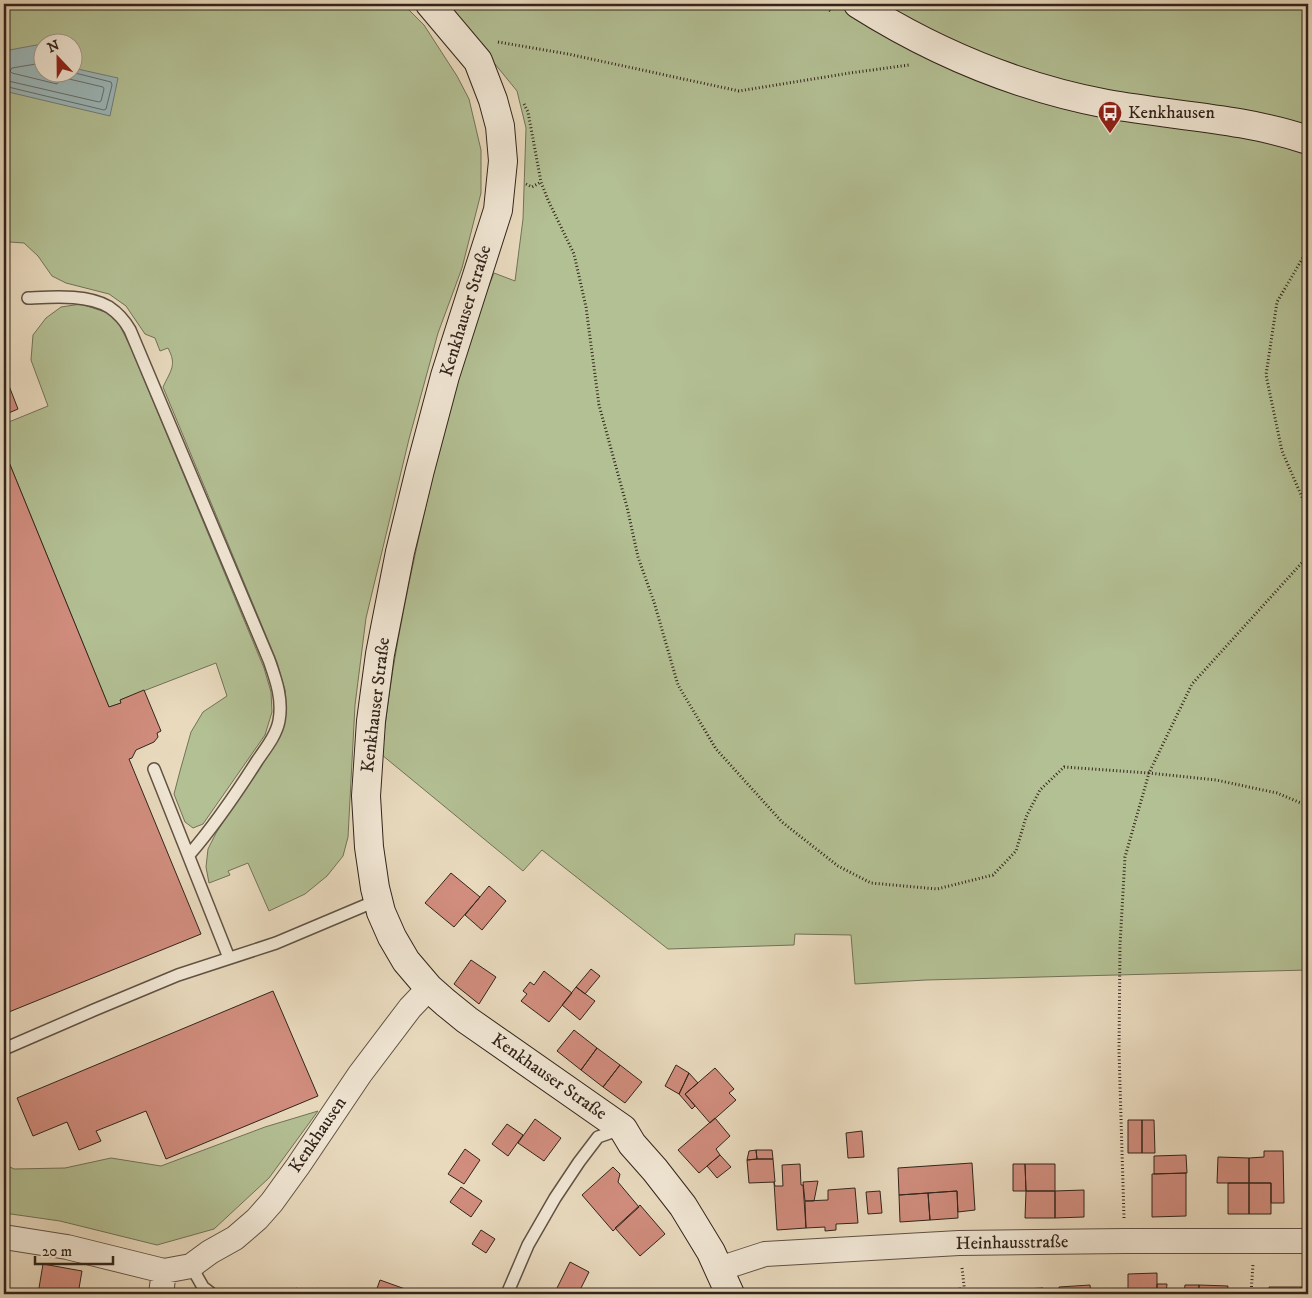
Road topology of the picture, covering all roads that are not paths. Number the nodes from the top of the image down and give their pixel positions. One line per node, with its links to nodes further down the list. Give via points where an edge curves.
1 (430, 4): 7 (street, Kenkhauser Straße, via 478,61 500,126 503,162 498,210 448,367 420,470 380,654 366,796 372,874)
2 (858, 4): 3 (street, via 946,52 1067,95 1106,104 1248,124)
3 (1308, 140)
4 (28, 298): 6 (lane, via 62,297 99,303 118,314 130,330 279,690 276,730 222,814)
5 (154, 769): 6 (lane)
6 (189, 855): 8 (lane)
7 (378, 900): 8 (lane, via 276,943); 9 (street, Kenkhauser Straße, via 400,951)
8 (229, 958): 10 (lane, via 178,975)
9 (429, 988): 11 (street, Kenkhauser Straße, via 466,1020); 14 (street, Kenkhausen, via 365,1066 272,1202 235,1238)
10 (4, 1049)
11 (623, 1128): 15 (street, Kenkhauser Straße, via 632,1144 683,1206); 19 (lane, via 598,1137 579,1162 528,1245)
12 (4, 1237): 16 (street, Kenkhausen, via 67,1247)
13 (1308, 1241): 15 (street, Heinhausstraße, via 959,1243 766,1254)
14 (191, 1266): 16 (street, Kenkhausen); 18 (lane, via 203,1287)
15 (719, 1269): 20 (street, Kenkhauser Straße)
16 (164, 1271): 17 (street)
17 (161, 1294)
18 (212, 1294)
19 (506, 1294)
20 (730, 1294)

